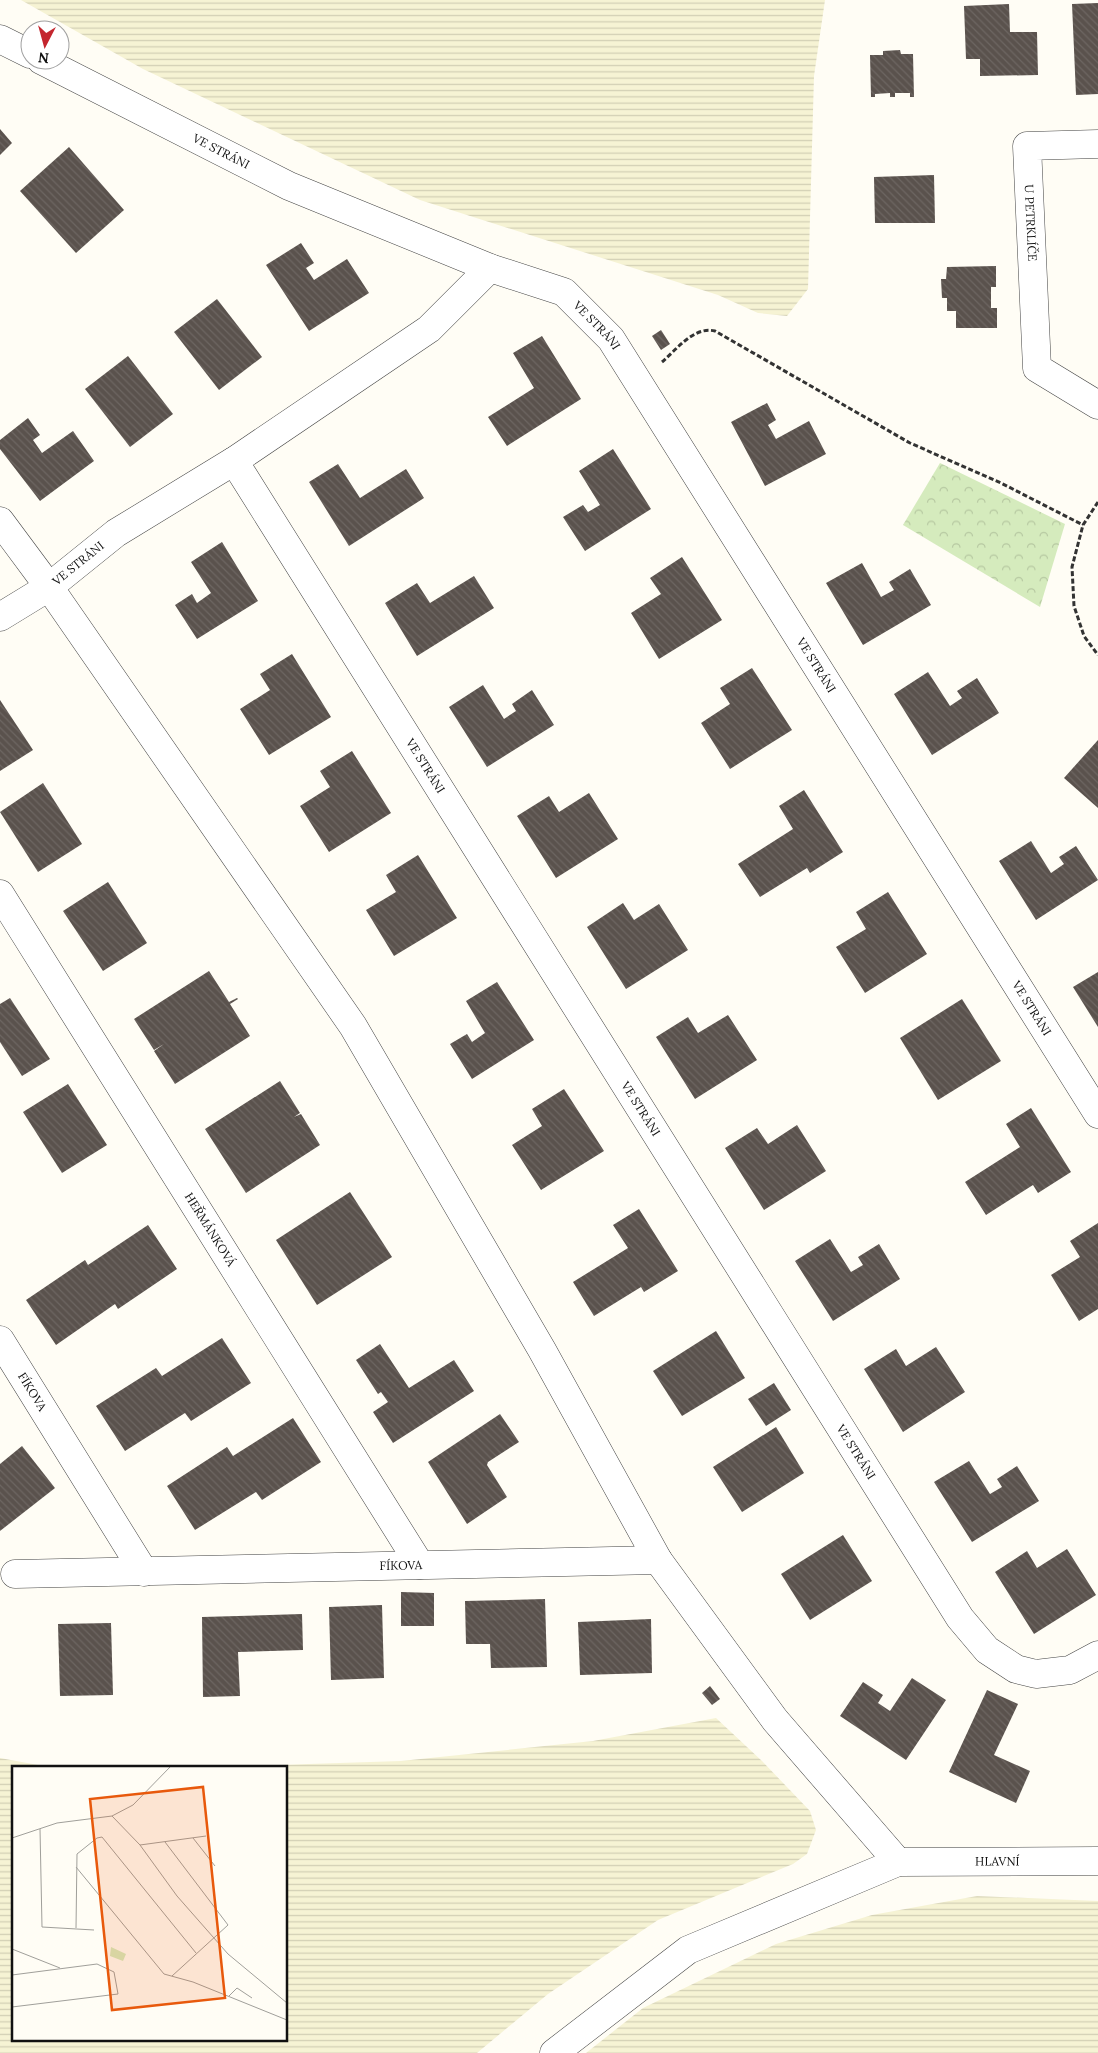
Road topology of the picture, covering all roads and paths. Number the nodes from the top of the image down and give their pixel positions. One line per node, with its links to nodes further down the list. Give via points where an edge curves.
1 (0, 39): 2 (street)
2 (20, 49)
3 (61, 70): 5 (street, VE STRÁNI, via 289,186)
4 (1098, 144): 7 (street, U PETRKLÍČE, via 1027,146 1037,368)
5 (490, 268): 6 (street, VE STRÁNI, via 564,292 611,340); 8 (street, VE STRÁNI, via 429,329)
6 (638, 382): 11 (path, via 698,331 715,331 910,443 1001,483); 16 (street, VE STRÁNI)
7 (1098, 405)
8 (234, 461): 12 (street, VE STRÁNI, via 116,534); 22 (street, VE STRÁNI, via 960,1618 987,1650 1016,1669 1036,1674 1070,1670)
9 (1098, 502): 11 (path)
10 (0, 520): 12 (street)
11 (1083, 525): 14 (path, via 1072,567 1074,606 1084,636)
12 (49, 587): 13 (street); 18 (street, via 352,1026 542,1350)
13 (0, 617)
14 (1098, 655)
15 (0, 894): 19 (street, HEŘMÁNKOVÁ)
16 (1098, 1114)
17 (0, 1340): 20 (street, FÍKOVA)
18 (658, 1560): 19 (street, FÍKOVA); 24 (street, via 775,1720)
19 (420, 1565): 20 (street, FÍKOVA)
20 (144, 1572): 21 (street, FÍKOVA)
21 (15, 1574)
22 (1098, 1655)
23 (1098, 1861): 24 (street, HLAVNÍ)
24 (898, 1862): 25 (street, via 688,1950)
25 (554, 2053)

